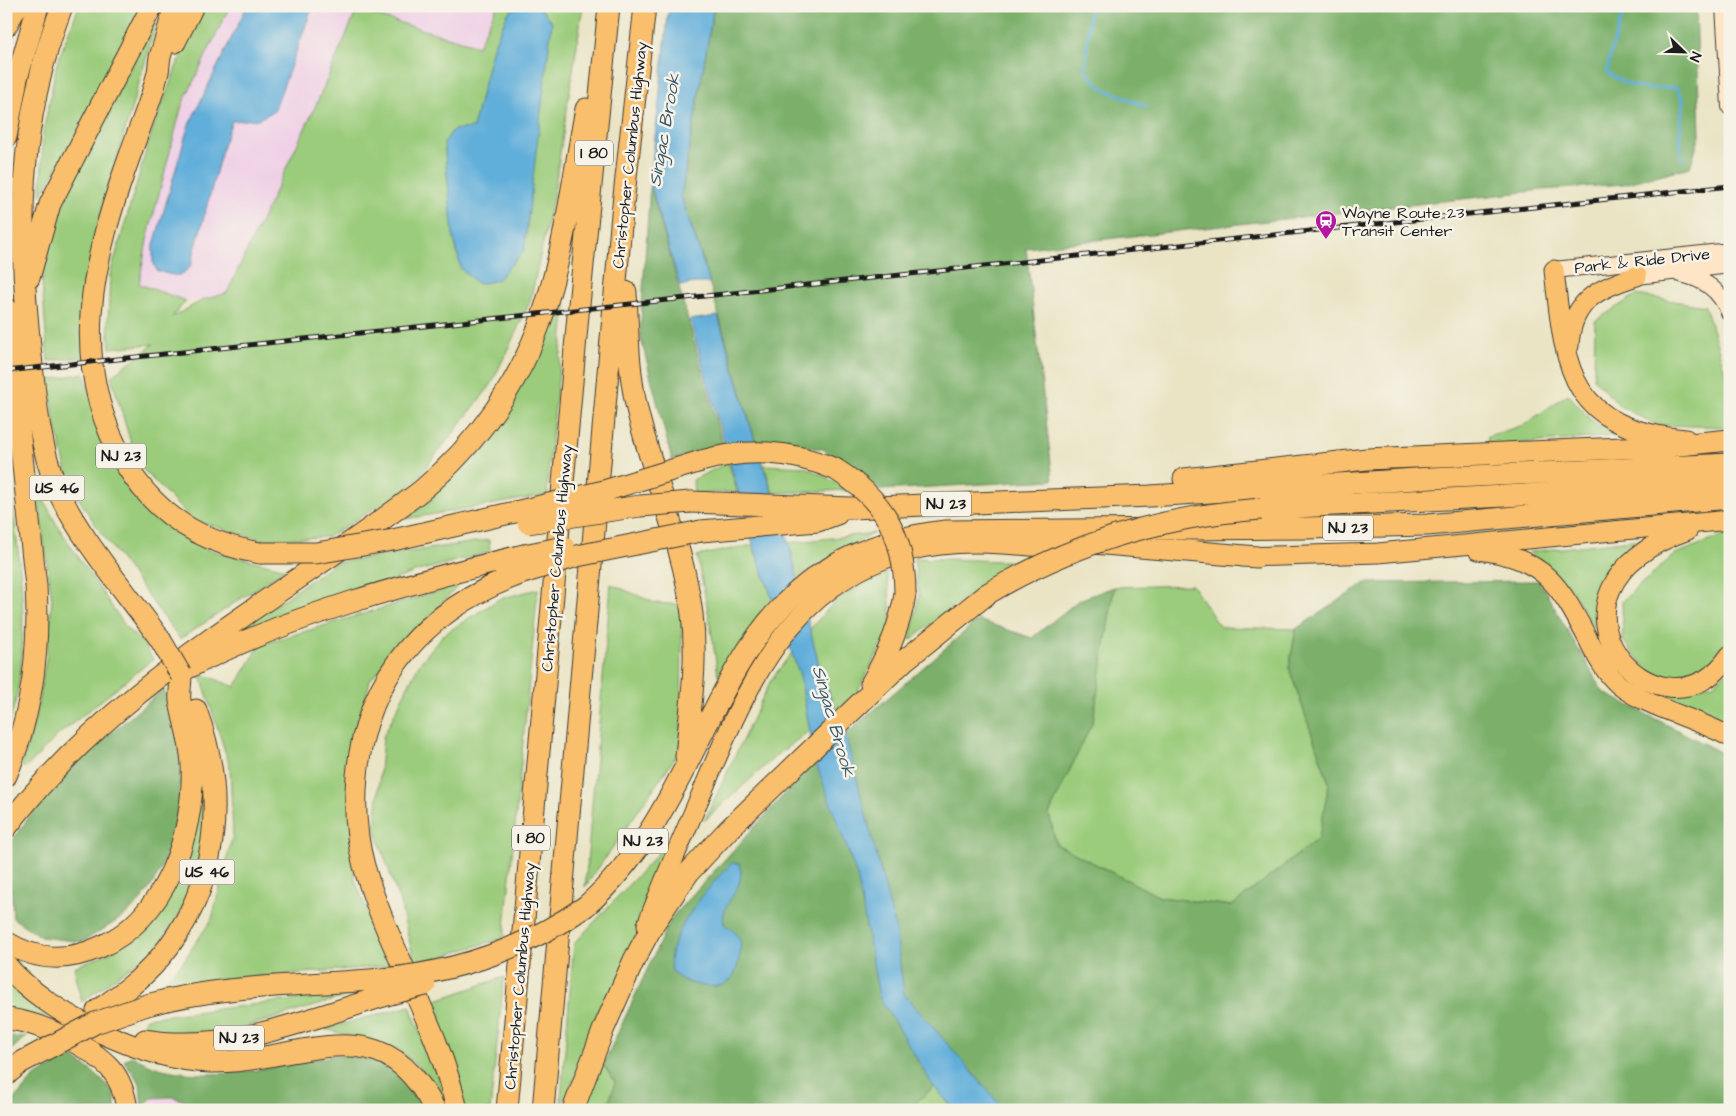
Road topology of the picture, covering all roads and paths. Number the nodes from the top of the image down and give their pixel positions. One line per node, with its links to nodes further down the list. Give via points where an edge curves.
1 (18, 6): 11 (highway)
2 (38, 6): 14 (highway, via 17,78)
3 (62, 6): 21 (highway, US 46, via 39,78 27,139)
4 (152, 6): 21 (highway, via 50,204)
5 (174, 6): 12 (highway, NJ 23)
6 (193, 6): 12 (highway)
7 (605, 6): 37 (highway, via 549,294 525,358 489,418 452,462 422,490 183,657)
8 (610, 6): 54 (highway, Christopher Columbus Highway / I 80, via 584,247)
9 (645, 6): 15 (highway, Christopher Columbus Highway / I 80)
10 (1724, 6): 13 (main road)
11 (6, 26)
12 (158, 73): 30 (highway, NJ 23, bridge, via 110,210 99,251 90,315 91,356 104,418 134,477 169,516 204,538 260,553 316,553)
13 (1730, 107)
14 (6, 137)
15 (622, 214): 41 (highway, via 633,390 683,563 692,612 695,676); 55 (highway, Christopher Columbus Highway / I 80)
16 (1730, 255): 18 (main road, Park & Ride Drive, via 1722,252)
17 (1730, 265): 19 (main road, Park & Ride Drive)
18 (1554, 270): 23 (main road, via 1562,335)
19 (1670, 272): 20 (main road, Park & Ride Drive); 22 (main road, via 1693,277 1712,287)
20 (1637, 276): 23 (main road, via 1598,292 1578,309 1572,322 1570,342)
21 (15, 302): 38 (highway, US 46, bridge, via 43,447 57,488 82,531 160,639 181,675); 42 (highway, US 46, via 38,627 28,707)
22 (1730, 314)
23 (1575, 382): 24 (main road, via 1594,407 1631,428 1675,438)
24 (1730, 440): 28 (highway, via 1668,446 1330,462 1153,483)
25 (1730, 464): 28 (highway, NJ 23)
26 (1730, 484): 39 (highway, bridge, via 1261,509 1208,514 1128,531 1057,556 986,594 926,641)
27 (1730, 498): 32 (highway, NJ 23, via 1495,520 1384,526)
28 (1041, 501): 29 (highway, NJ 23)
29 (851, 508): 30 (highway, NJ 23, bridge, via 691,502); 35 (highway, bridge, via 818,521 615,538)
30 (527, 516): 39 (highway, bridge, via 724,454 765,451 796,456 835,469 866,492 890,523 903,558 905,594 902,611 891,644)
31 (1730, 520): 33 (main road); 36 (main road, via 1705,524 1677,534 1639,555 1612,588 1606,627 1613,650 1625,667 1647,681 1676,686 1698,682 1709,676)
32 (966, 530): 34 (highway); 41 (highway, NJ 23, via 909,537 869,548 831,567 803,587 774,614 745,651)
33 (1417, 550): 34 (main road, via 1338,556); 40 (main road, via 1458,548 1489,551 1533,566 1558,586 1612,678 1640,697)
34 (1257, 557): 45 (main road, via 1182,557 1009,545 948,545 910,551 874,564 838,584 810,607 779,640 754,678 735,714)
35 (523, 564): 37 (highway, via 417,583 292,622 238,642); 53 (highway, via 454,606 407,648 374,702 358,762 356,824 364,866 435,1037)
36 (1730, 655)
37 (145, 690): 43 (highway, via 55,768)
38 (185, 697): 44 (highway, via 191,750 190,804 174,862 156,899 119,937 77,956 39,957); 48 (highway, US 46, via 205,738 213,780 214,835 210,863 194,906 172,943 142,976)
39 (861, 702): 45 (highway, via 689,872 654,923)
40 (1730, 737)
41 (685, 765): 47 (highway, NJ 23, bridge, via 659,817 633,855 615,879 586,906 538,941 504,959 461,975)
42 (6, 776)
43 (6, 828)
44 (6, 942)
45 (634, 960): 56 (highway)
46 (6, 965): 48 (highway, NJ 23, via 45,999)
47 (386, 987): 48 (highway, NJ 23, via 245,1037 208,1043 156,1042 121,1035); 50 (highway, bridge, via 222,990 173,998 95,1023)
48 (91, 1017): 50 (highway, US 46, bridge); 52 (highway, via 135,1048 189,1061 248,1060 340,1045 369,1047 389,1055 407,1068)
49 (6, 1020): 51 (highway, via 45,1028 101,1060 119,1082)
50 (13, 1069)
51 (127, 1110)
52 (435, 1110)
53 (457, 1110)
54 (507, 1110)
55 (543, 1110)
56 (573, 1110)

